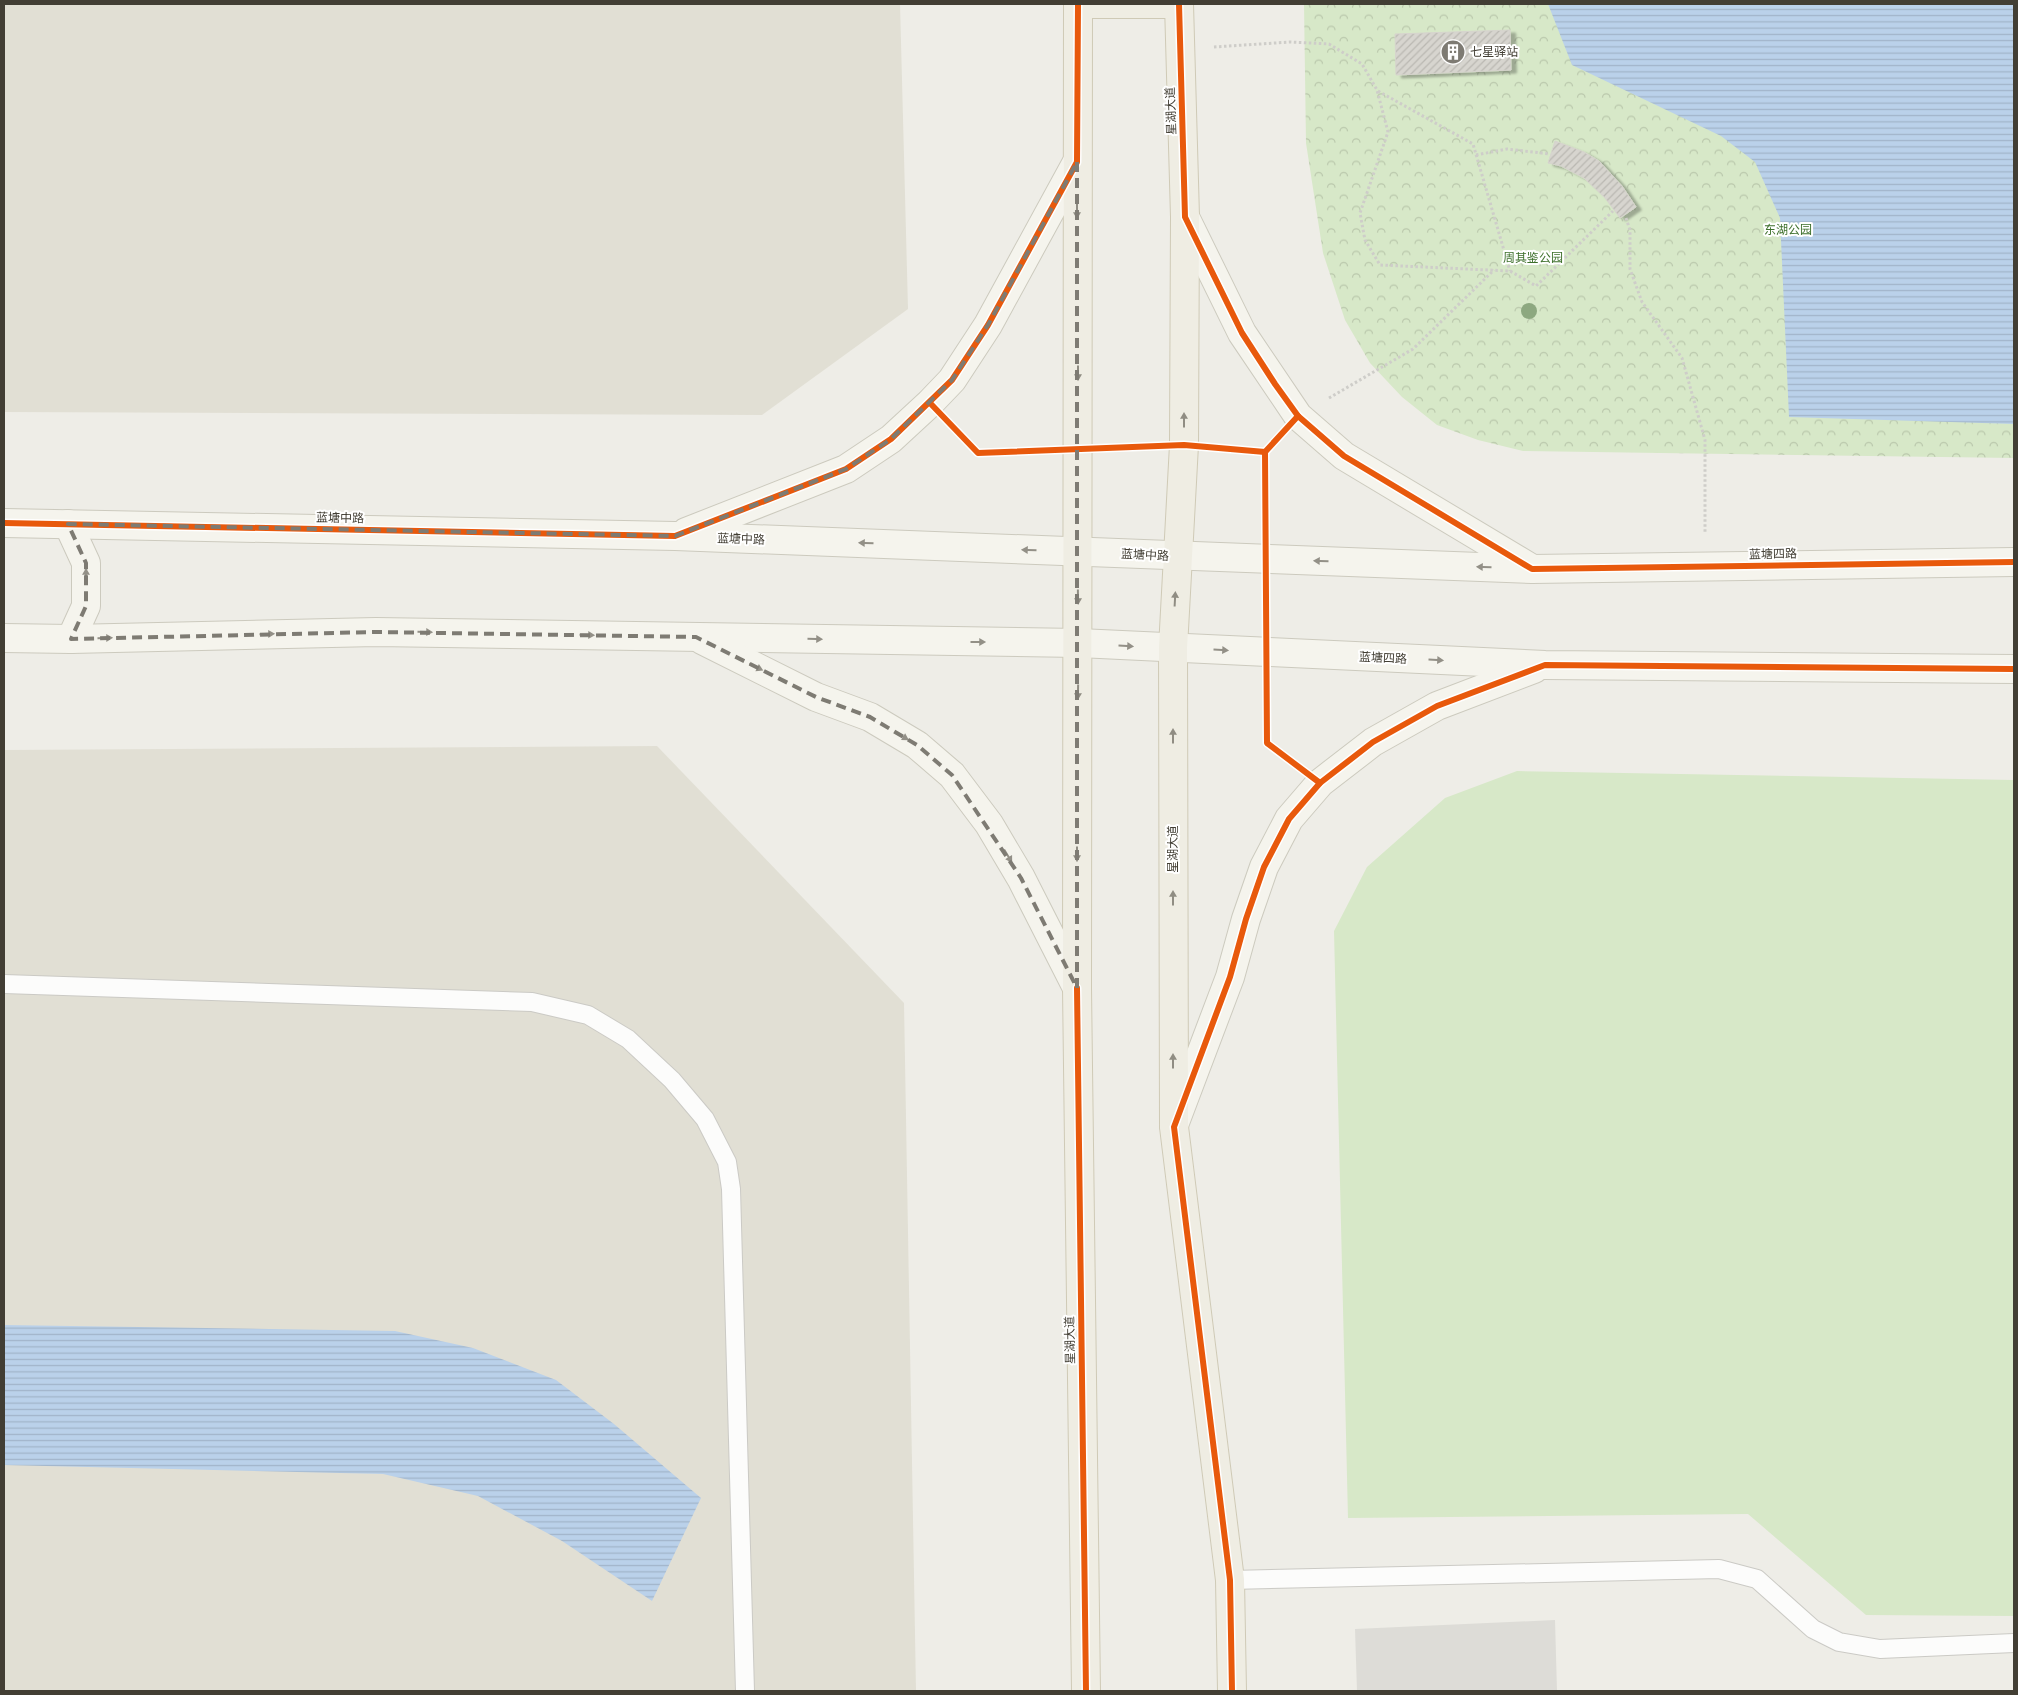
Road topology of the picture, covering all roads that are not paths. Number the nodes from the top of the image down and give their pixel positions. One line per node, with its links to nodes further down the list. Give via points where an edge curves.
1 (1078, 4): 2 (main road); 3 (main road, 星湖大道)
2 (1179, 4): 4 (main road, 星湖大道)
3 (1077, 162): 7 (main road, via 988,325 952,380 930,403 891,439 846,469); 8 (main road, 星湖大道, one-way to 8)
4 (1185, 217): 9 (main road, 星湖大道, one-way to 4, via 1184,445); 11 (main road, via 1242,333 1298,416 1344,456)
5 (4, 523): 6 (main road, 蓝塘中路)
6 (68, 524): 7 (main road, 蓝塘中路); 14 (main road, one-way to 6, via 86,606 86,563)
7 (675, 536): 8 (main road, 蓝塘中路, one-way to 7)
8 (1078, 551): 9 (main road, 蓝塘中路); 15 (main road, 星湖大道, one-way to 15)
9 (1177, 556): 11 (main road, 蓝塘四路, one-way to 9); 16 (main road, 星湖大道, one-way to 9)
10 (2014, 562): 11 (main road, 蓝塘四路)
11 (1532, 569)
12 (696, 637): 14 (main road, one-way to 12, via 376,632); 15 (main road, one-way to 15); 20 (main road, one-way to 20, via 816,697 870,717 917,745 952,774 989,824 1021,878)
13 (4, 638): 14 (main road)
14 (70, 639)
15 (1079, 643): 16 (main road, one-way to 16); 20 (main road, 星湖大道, one-way to 20)
16 (1173, 648): 17 (main road, 蓝塘四路, one-way to 17); 21 (main road, 星湖大道, one-way to 16)
17 (1545, 665): 18 (main road, 蓝塘四路); 21 (main road, via 1436,706 1373,742 1320,783 1289,819 1264,867 1230,977)
18 (2014, 669)
19 (4, 984): 24 (lane, via 532,1002 588,1015 628,1039 672,1080 705,1120 727,1162 731,1189)
20 (1077, 988): 25 (main road, 星湖大道)
21 (1174, 1127): 22 (main road, 星湖大道)
22 (1230, 1580): 23 (lane, via 1719,1569 1757,1579 1813,1630 1839,1642 1880,1649); 26 (main road, 星湖大道)
23 (2014, 1643)
24 (745, 1691)
25 (1086, 1691)
26 (1232, 1691)

